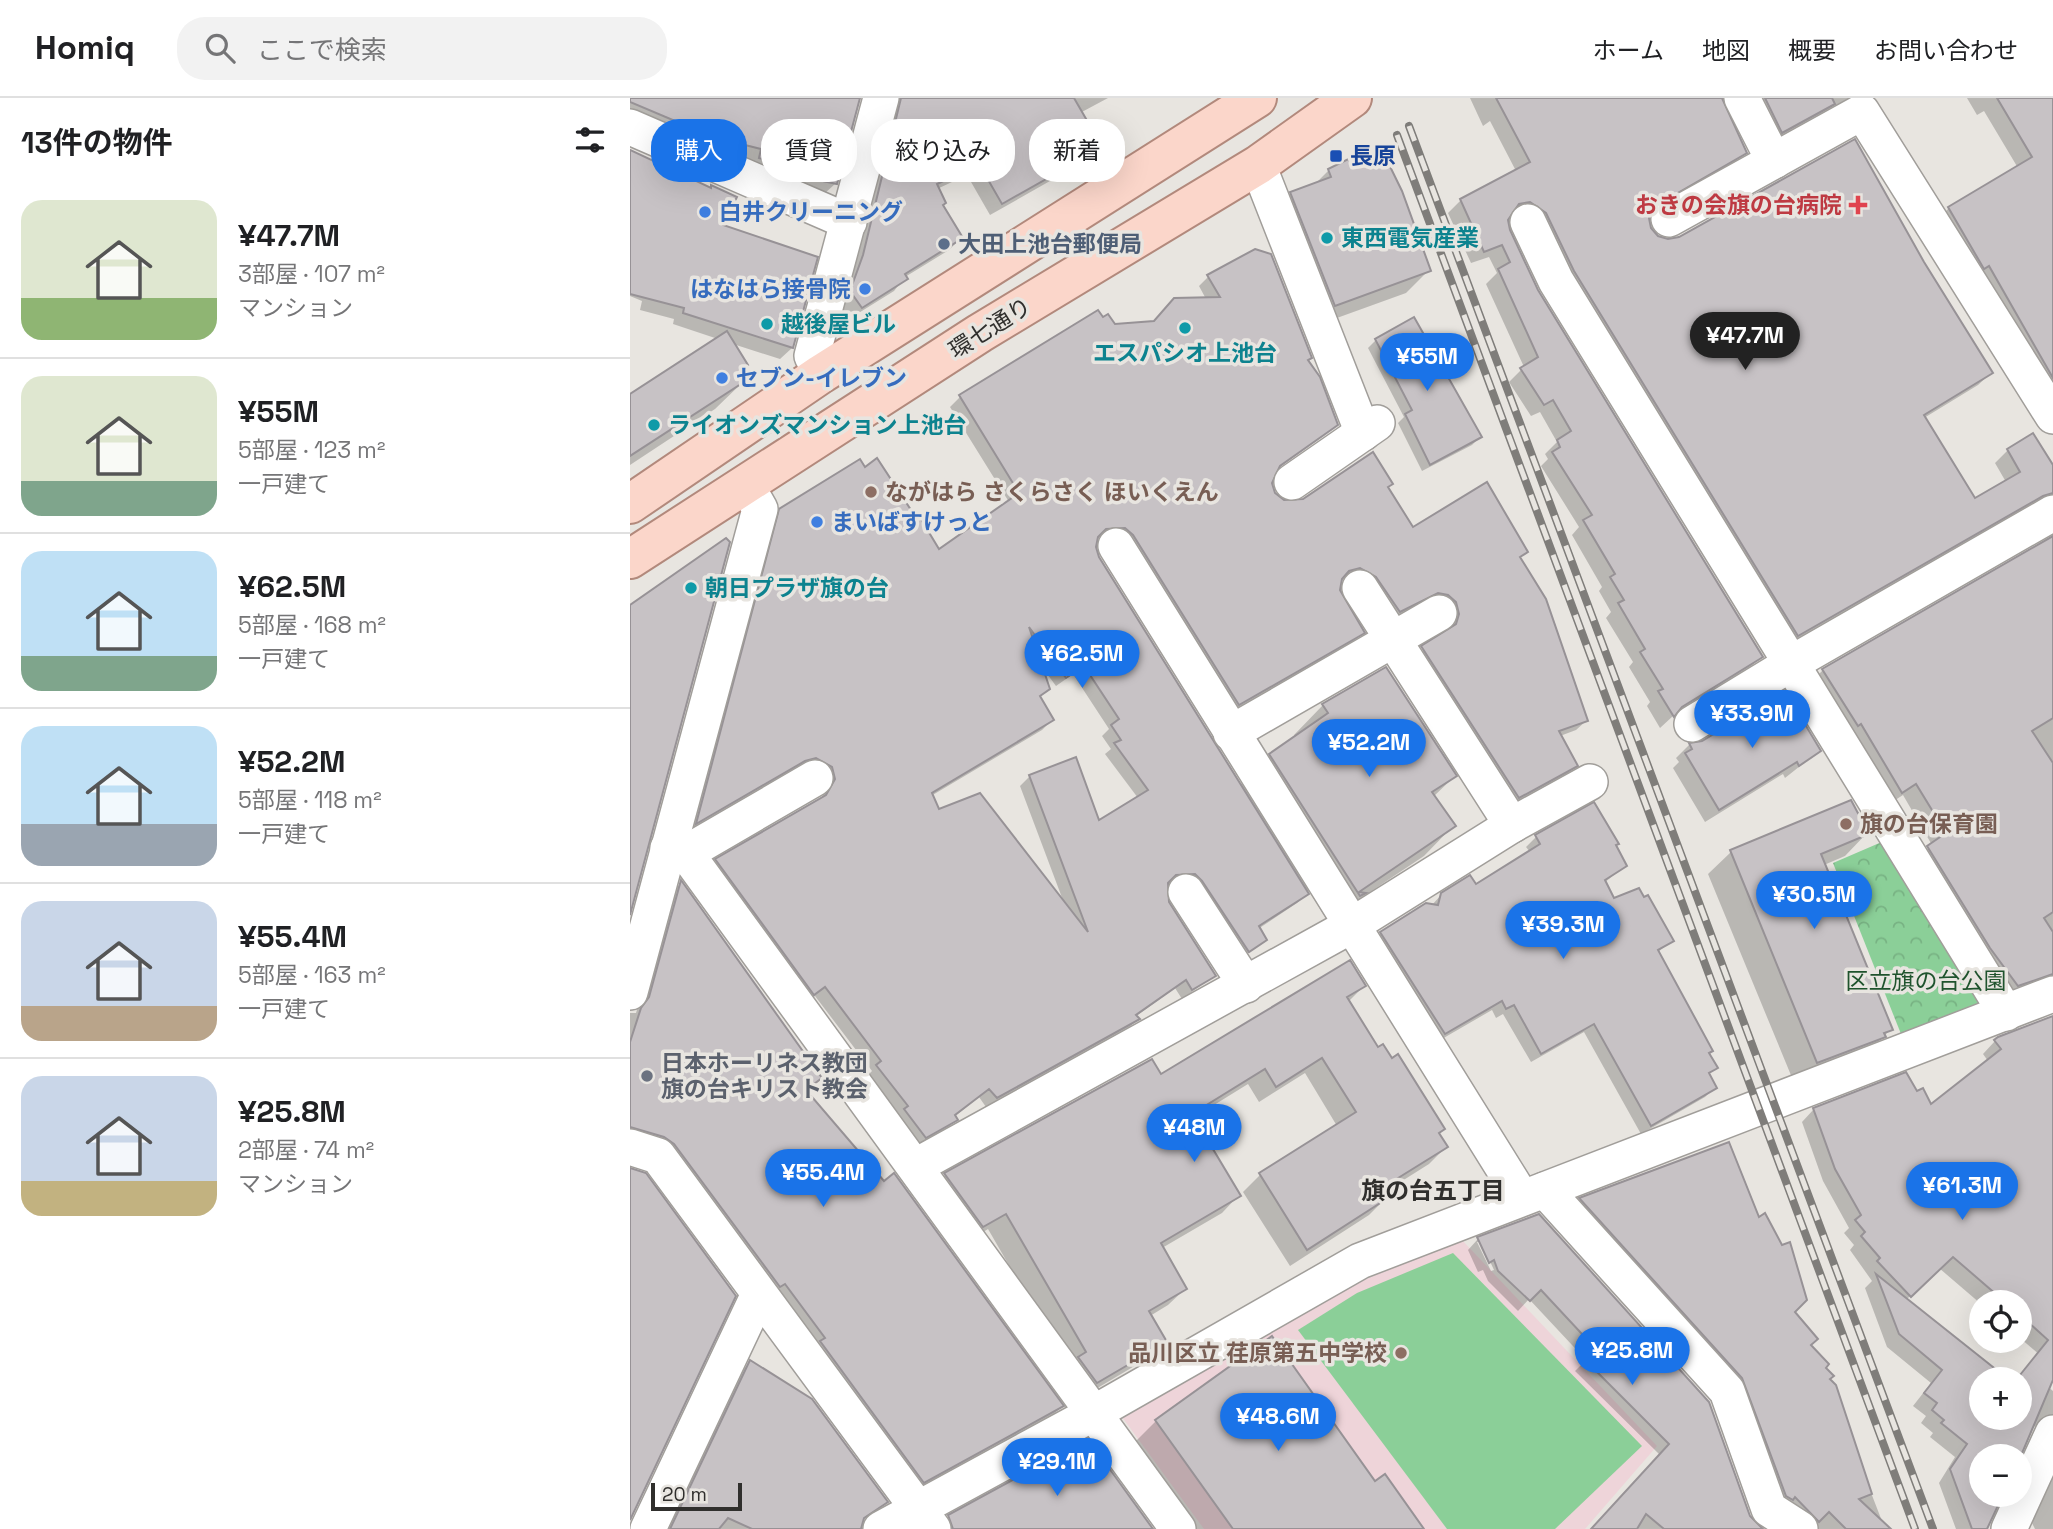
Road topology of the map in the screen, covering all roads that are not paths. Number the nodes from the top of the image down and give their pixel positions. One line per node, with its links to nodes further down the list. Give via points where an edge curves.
1 (881, 98): 10 (street)
2 (1257, 98): 12 (main road)
3 (1352, 98): 8 (main road, 環七通り)
4 (1384, 98): 8 (main road)
5 (1742, 98): 7 (street)
6 (630, 127): 10 (street)
7 (1774, 161): 9 (street); 13 (street, via 1862,112)
8 (1258, 165): 14 (street, via 1370,428); 15 (main road, 環七通り, via 980,333)
9 (1668, 219)
10 (849, 222): 12 (street, via 812,356)
11 (1528, 222): 23 (street, via 1556,281)
12 (821, 374): 16 (main road)
13 (2053, 416)
14 (1292, 481)
15 (747, 486): 19 (main road, 環七通り); 29 (street, via 760,509 685,789)
16 (630, 504)
17 (2053, 513): 23 (street)
18 (1116, 546): 25 (street)
19 (630, 559)
20 (1360, 588): 22 (street)
21 (1439, 613): 22 (street)
22 (1395, 639): 25 (street); 28 (street)
23 (1792, 663): 24 (street); 35 (street)
24 (1692, 724)
25 (1231, 733): 31 (street)
26 (815, 778): 29 (street)
27 (1590, 782): 28 (street)
28 (1512, 825): 31 (street)
29 (677, 851): 33 (street); 37 (street)
30 (1186, 892): 32 (street)
31 (1354, 924): 32 (street); 38 (street)
32 (1246, 985): 37 (street)
33 (630, 992)
34 (2053, 994): 35 (street)
35 (2006, 1013): 38 (street)
36 (630, 1147): 39 (street, via 658,1156)
37 (916, 1166): 40 (street)
38 (1533, 1194): 40 (street, via 1360,1261); 47 (street, via 1727,1391 1769,1509)
39 (758, 1296): 43 (street); 44 (street)
40 (1094, 1413): 43 (street); 46 (street)
41 (2053, 1433): 42 (street)
42 (2040, 1494): 48 (street)
43 (925, 1518): 45 (street)
44 (648, 1529)
45 (881, 1529)
46 (1178, 1529)
47 (1800, 1529)
48 (2008, 1529)

